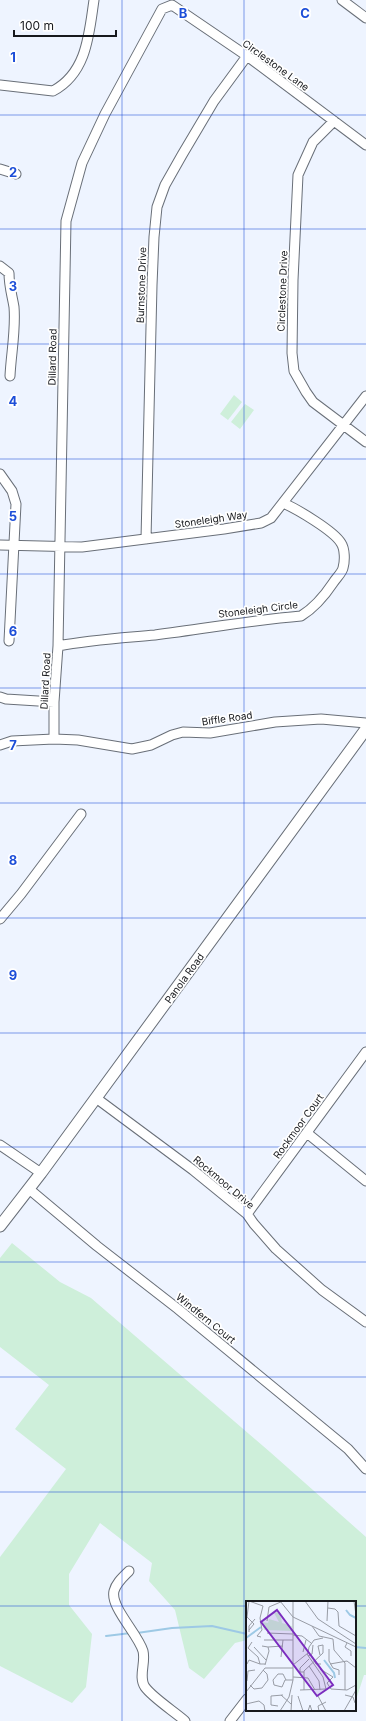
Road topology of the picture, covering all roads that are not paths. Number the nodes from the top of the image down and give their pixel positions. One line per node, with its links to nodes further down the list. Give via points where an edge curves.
1 (94, 0): 6 (street, via 84,57 60,87 53,92)
2 (342, 0): 4 (street)
3 (172, 5): 5 (street, Circlestone Lane); 21 (street, Dillard Road, via 162,9 105,114 82,163 66,221)
4 (366, 18)
5 (246, 56): 7 (street, Circlestone Lane); 18 (street, Burnstone Drive, via 214,101 182,155 165,185 157,207 152,285)
6 (0, 85)
7 (334, 121): 8 (street, Circlestone Lane); 14 (street, Circlestone Drive, via 313,142 298,175 292,353 294,371 306,392 313,402)
8 (366, 145)
9 (0, 169): 10 (street)
10 (16, 174)
11 (0, 266): 12 (street, via 8,273 14,307)
12 (10, 376)
13 (366, 396): 14 (street, Stoneleigh Way)
14 (343, 426): 15 (street, Circlestone Drive); 17 (street, Stoneleigh Way)
15 (366, 442)
16 (0, 474): 20 (street, via 12,492 16,504)
17 (283, 502): 18 (street, Stoneleigh Way, via 271,518 260,523); 23 (street, Stoneleigh Circle, via 323,528 341,544 345,559 343,568 310,611 301,616 156,635 88,640)
18 (146, 539): 21 (street, Stoneleigh Way, via 82,547)
19 (0, 545): 20 (street, Stoneleigh Way)
20 (14, 546): 21 (street, Stoneleigh Way); 22 (street)
21 (59, 547): 23 (street, Dillard Road)
22 (9, 641)
23 (58, 646): 25 (street, Dillard Road)
24 (0, 697): 25 (street)
25 (54, 702): 28 (street, Dillard Road)
26 (366, 723): 28 (street, Biffle Road, via 321,719 275,722 210,734 183,732 151,745 132,749)
27 (366, 729): 33 (main road, Panola Road)
28 (54, 738): 29 (street, Biffle Road, via 12,741)
29 (0, 745)
30 (81, 814): 31 (street)
31 (0, 919)
32 (366, 1052): 34 (street, Rockmoor Court)
33 (96, 1098): 36 (main road, Panola Road); 39 (street, Rockmoor Drive)
34 (306, 1133): 37 (street); 39 (street, Rockmoor Court)
35 (0, 1145): 36 (street)
36 (41, 1173): 38 (main road, Panola Road)
37 (366, 1181)
38 (29, 1189): 40 (main road, Panola Road); 42 (street, Windfern Court, via 342,1444)
39 (247, 1214): 41 (street, Rockmoor Drive, via 276,1249 322,1290)
40 (0, 1226)
41 (366, 1322)
42 (366, 1469)
43 (129, 1571): 45 (street, via 117,1584 114,1592 115,1602 144,1653 142,1681 152,1695)
44 (246, 1700): 46 (street)
45 (185, 1721)
46 (230, 1721)

